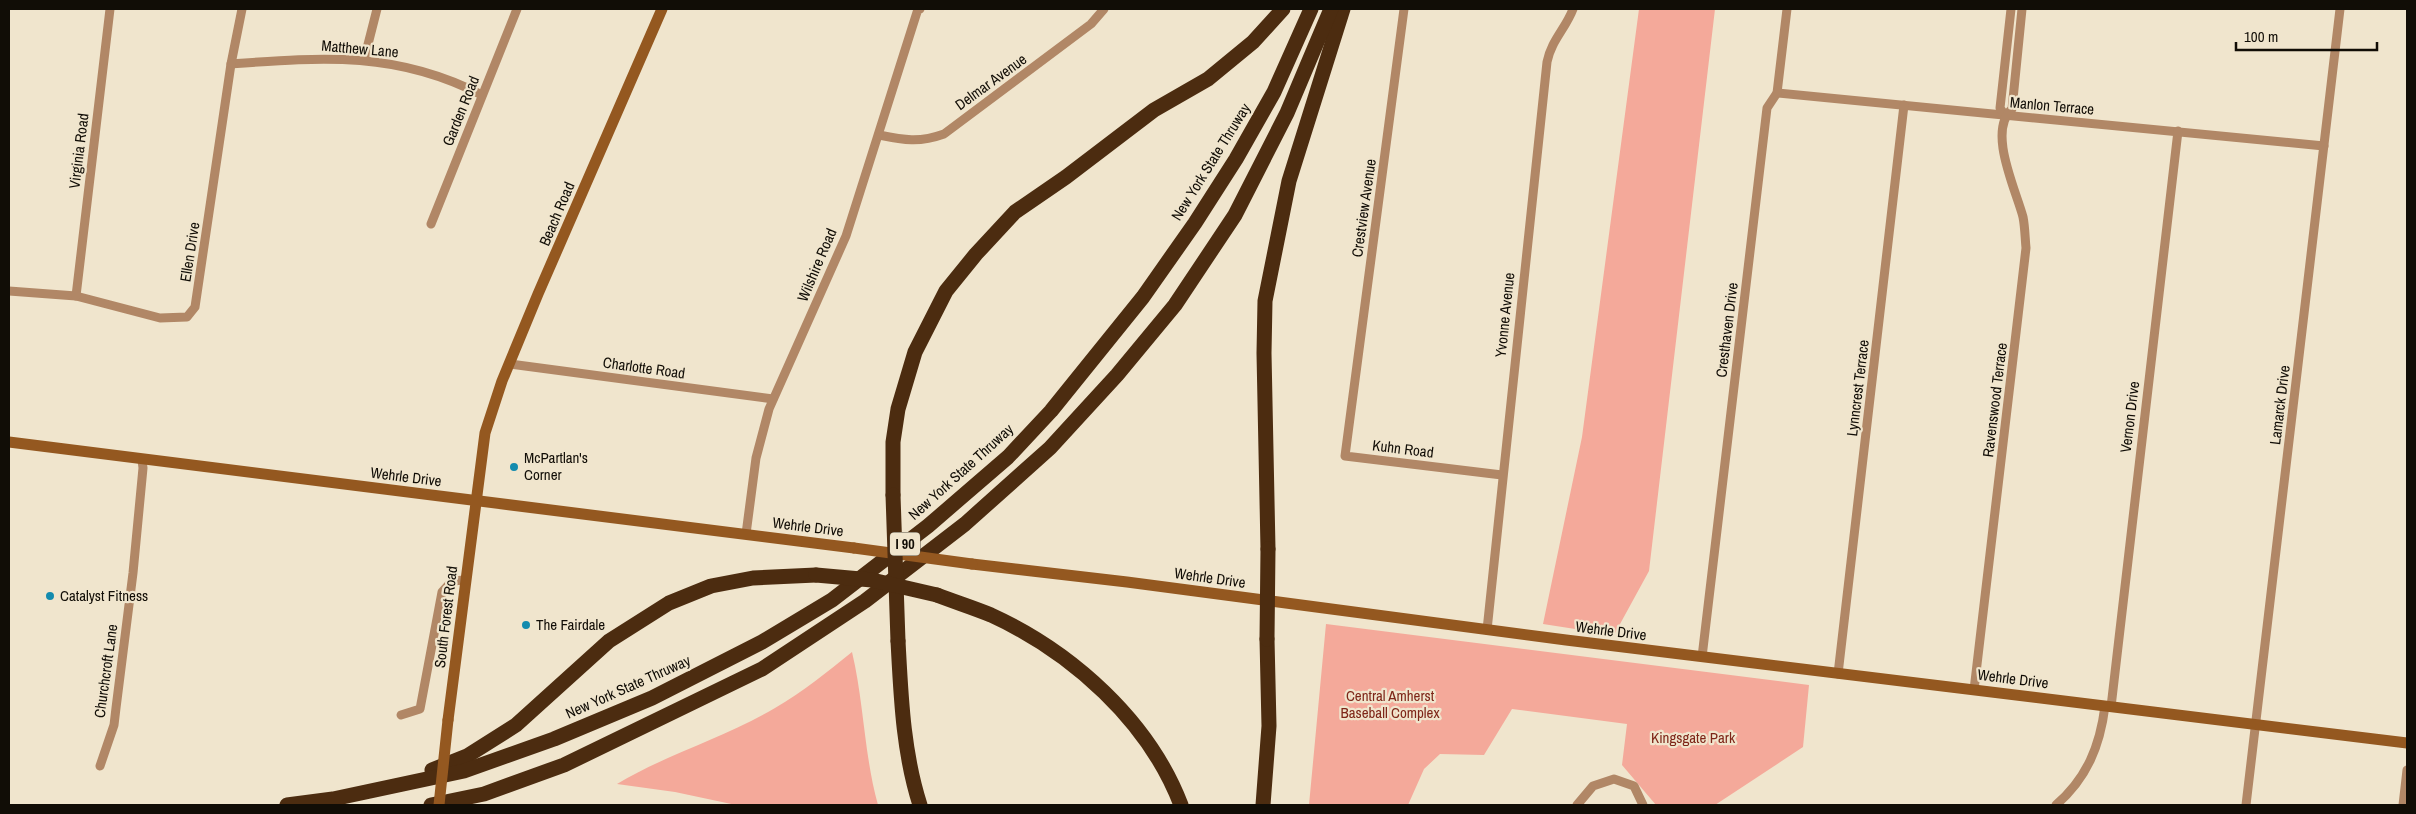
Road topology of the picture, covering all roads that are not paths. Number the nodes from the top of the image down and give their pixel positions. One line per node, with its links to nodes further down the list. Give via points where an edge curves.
1 (110, 9): 32 (street, Virginia Road)
2 (242, 9): 22 (street, Ellen Drive)
3 (377, 9): 21 (street)
4 (517, 9): 24 (street, Garden Road)
5 (662, 9): 33 (street, Beach Road)
6 (913, 9): 7 (street)
7 (919, 9): 28 (street, Wilshire Road)
8 (1104, 9): 28 (street, Delmar Avenue, via 1091,24 944,134 911,141)
9 (1283, 9): 57 (highway, bridge, via 1253,42 1208,79 1154,110 1015,212 946,291 916,352 898,409 893,442 892,495 902,716 912,780)
10 (1311, 9): 53 (highway, New York State Thruway / I 90, via 1274,92 1236,159 1144,297 1052,411 1008,457 928,526 832,600 762,642 652,698 554,739 464,771)
11 (1331, 9): 55 (highway, I 90, via 1287,113 1235,215 1175,305 1118,375 1050,448 966,524 865,601 762,669 564,765 484,794)
12 (1343, 9): 59 (highway, bridge, via 1289,181 1265,301 1269,726)
13 (1404, 9): 35 (street, Crestview Avenue)
14 (1573, 9): 39 (street, Yvonne Avenue, via 1553,41 1548,62)
15 (1787, 9): 23 (street, Cresthaven Drive)
16 (2010, 9): 19 (street, Ravenswood Terrace)
17 (2022, 9): 20 (street, Ravenswood Terrace)
18 (2340, 9): 29 (street, Lamarck Drive)
19 (2006, 47): 20 (street); 26 (street, Ravenswood Terrace, via 2000,108)
20 (2018, 48): 26 (street, Ravenswood Terrace, via 2012,109)
21 (364, 60): 22 (street, Matthew Lane, via 329,58); 24 (street, Matthew Lane, via 411,67 457,82)
22 (231, 64): 32 (street, Ellen Drive, via 195,307 187,317 160,318)
23 (1777, 93): 25 (street, Manlon Terrace); 44 (street, Cresthaven Drive, via 1766,108)
24 (482, 95): 30 (street, Garden Road)
25 (1904, 105): 26 (street, Manlon Terrace); 45 (street, Lynncrest Terrace)
26 (2005, 115): 27 (street, Manlon Terrace); 46 (street, Ravenswood Terrace, via 2002,136 2006,162 2023,219 2026,248)
27 (2178, 131): 29 (street, Manlon Terrace); 47 (street, Vernon Drive)
28 (879, 135): 34 (street, Wilshire Road, via 846,236)
29 (2324, 146): 49 (street, Lamarck Drive)
30 (431, 224)
31 (9, 291): 32 (street, Ellen Drive)
32 (76, 296)
33 (510, 364): 34 (street, Charlotte Road); 36 (street, Beach Road)
34 (773, 399): 41 (street, Wilshire Road, via 756,458)
35 (1351, 412): 39 (street, Kuhn Road, via 1345,456)
36 (485, 433): 40 (street, South Forest Road)
37 (9, 442): 38 (street, Wehrle Drive)
38 (142, 460): 40 (street, Wehrle Drive); 51 (street, Churchcroft Lane, via 133,573 114,725)
39 (1502, 475): 43 (street, Yvonne Avenue)
40 (475, 500): 41 (street, Wehrle Drive); 42 (street, South Forest Road)
41 (746, 534): 43 (street, Wehrle Drive, bridge)
42 (465, 580): 48 (street, via 452,581 442,592 420,709); 56 (street, South Forest Road, bridge)
43 (1487, 630): 44 (street, Wehrle Drive)
44 (1702, 657): 45 (street, Wehrle Drive)
45 (1838, 674): 46 (street, Wehrle Drive)
46 (1974, 690): 47 (street, Wehrle Drive)
47 (2108, 706): 49 (street, Wehrle Drive); 62 (street, Vernon Drive, via 2089,766 2079,782)
48 (401, 715)
49 (2256, 724): 50 (street, Wehrle Drive); 63 (street, Lamarck Drive)
50 (2407, 743)
51 (100, 766)
52 (2407, 770): 64 (street)
53 (395, 785): 54 (highway, New York State Thruway / I 90); 58 (highway, bridge, via 467,756 508,730 609,641 669,603 711,586 753,578 816,575 872,580 937,595 991,616 1031,637 1078,668 1113,701 1163,768)
54 (287, 805)
55 (431, 805)
56 (439, 805)
57 (920, 805)
58 (1181, 805)
59 (1263, 805)
60 (1577, 805): 61 (street, via 1593,786 1614,780 1634,786)
61 (1643, 805)
62 (2056, 805)
63 (2246, 805)
64 (2403, 805)

